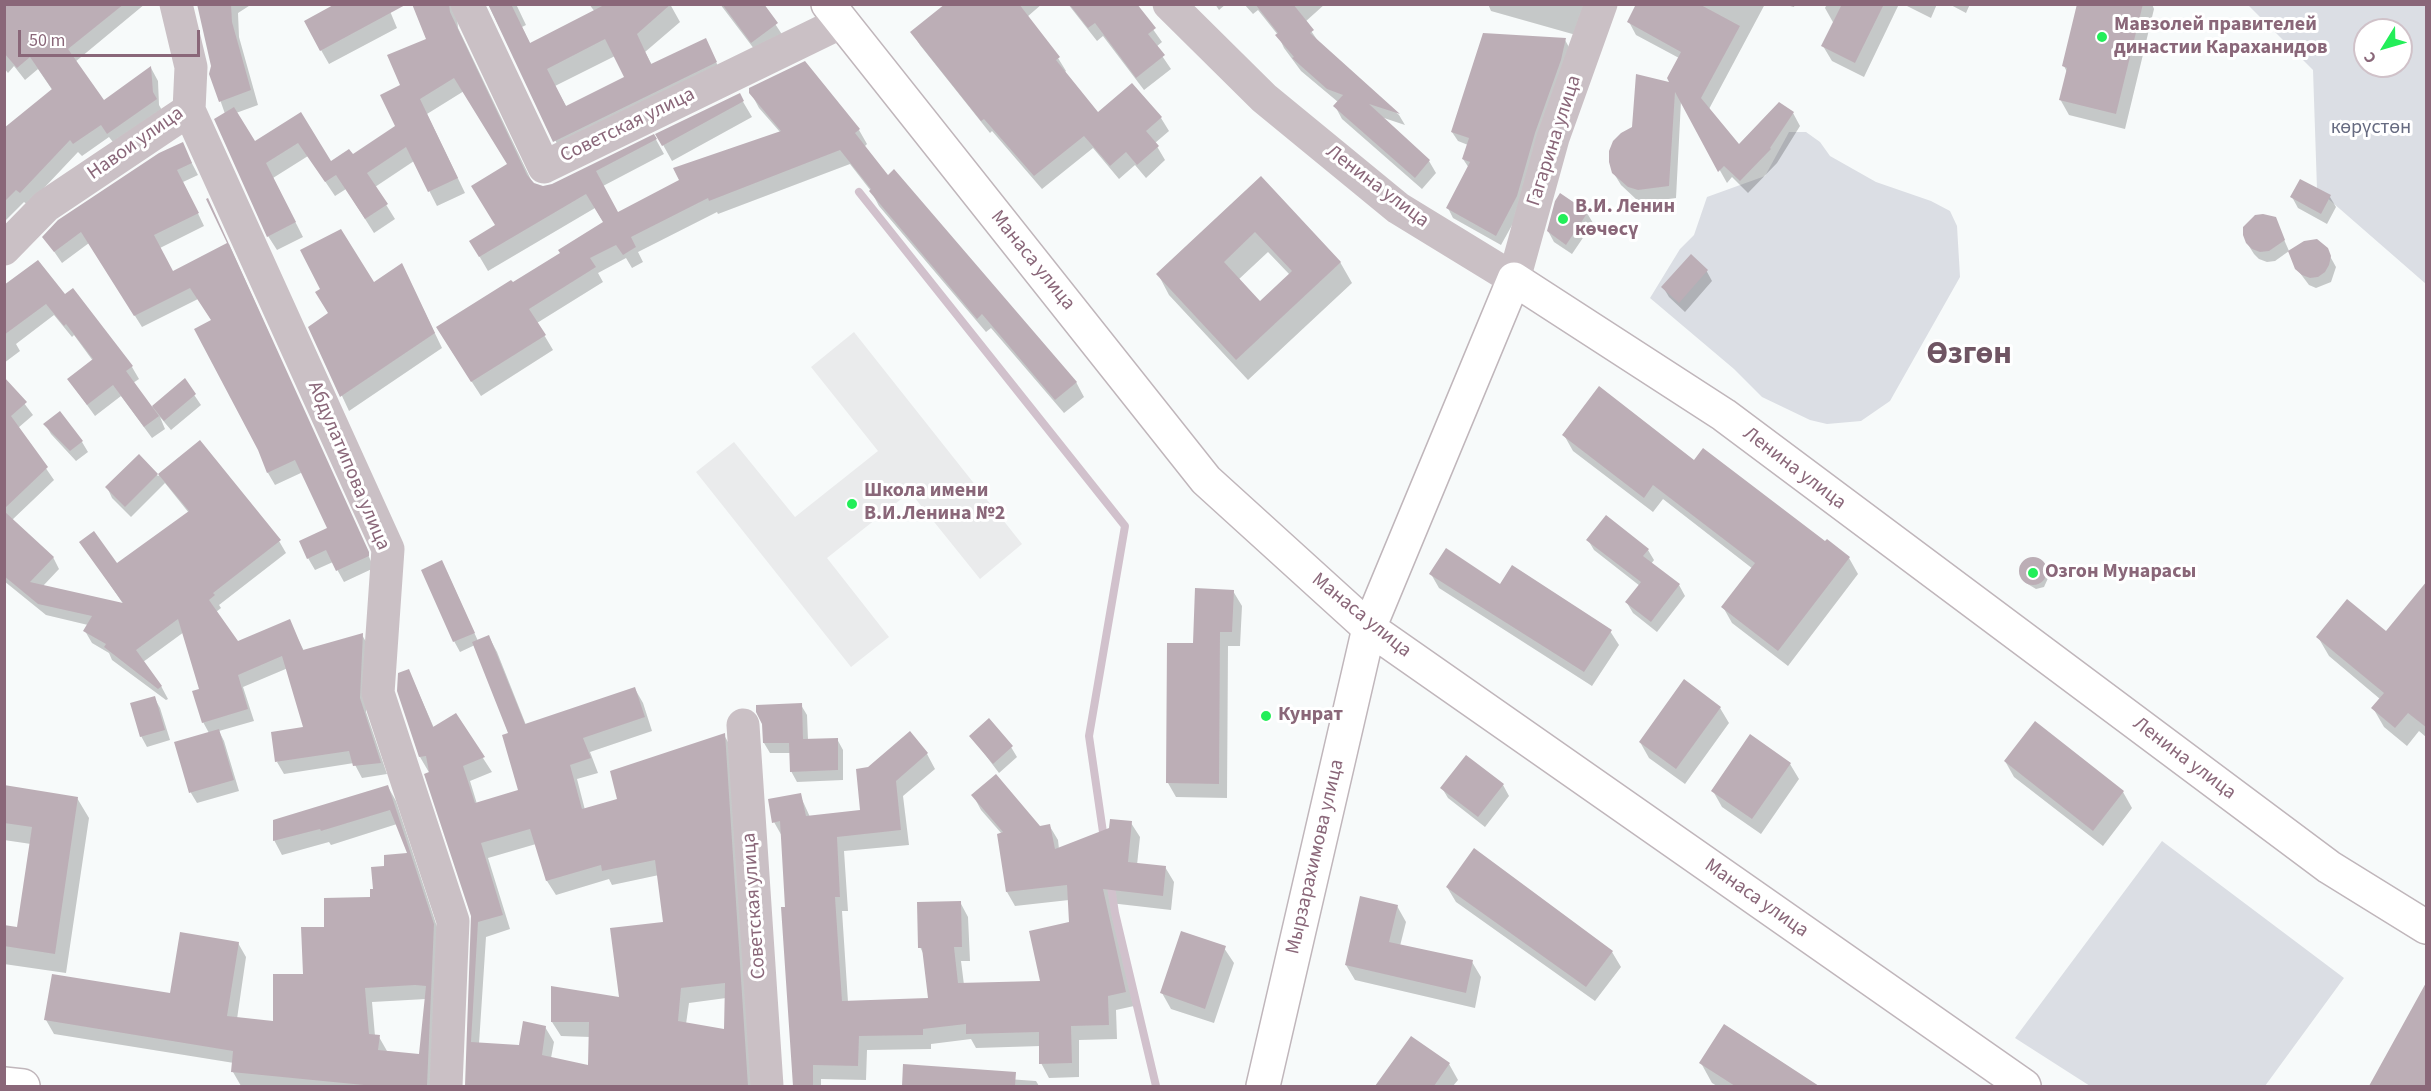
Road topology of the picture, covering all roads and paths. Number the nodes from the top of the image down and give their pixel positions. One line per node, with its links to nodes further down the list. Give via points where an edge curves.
1 (176, 4): 6 (street, Навои улица, via 191,67)
2 (467, 4): 5 (street, Советская улица, via 544,167)
3 (1169, 4): 8 (street, Ленина улица, via 1264,98 1398,208)
4 (1601, 4): 8 (street, Гагарина улица, via 1553,138)
5 (835, 13): 9 (main road, Манаса улица, via 1206,480)
6 (189, 111): 7 (street, Навои улица, via 46,206); 14 (street, Абдулатипова улица, via 388,549 378,693 453,921)
7 (4, 249)
8 (1514, 279): 9 (main road, Мырзарахимова улица); 11 (main road, Ленина улица, via 1724,415 2329,867)
9 (1369, 628): 16 (main road, Мырзарахимова улица); 17 (main road, Манаса улица)
10 (743, 725): 15 (street, Советская улица)
11 (2427, 927)
12 (4, 1084): 13 (main road)
13 (22, 1086)
14 (446, 1086)
15 (767, 1086)
16 (1263, 1086)
17 (2024, 1086)

